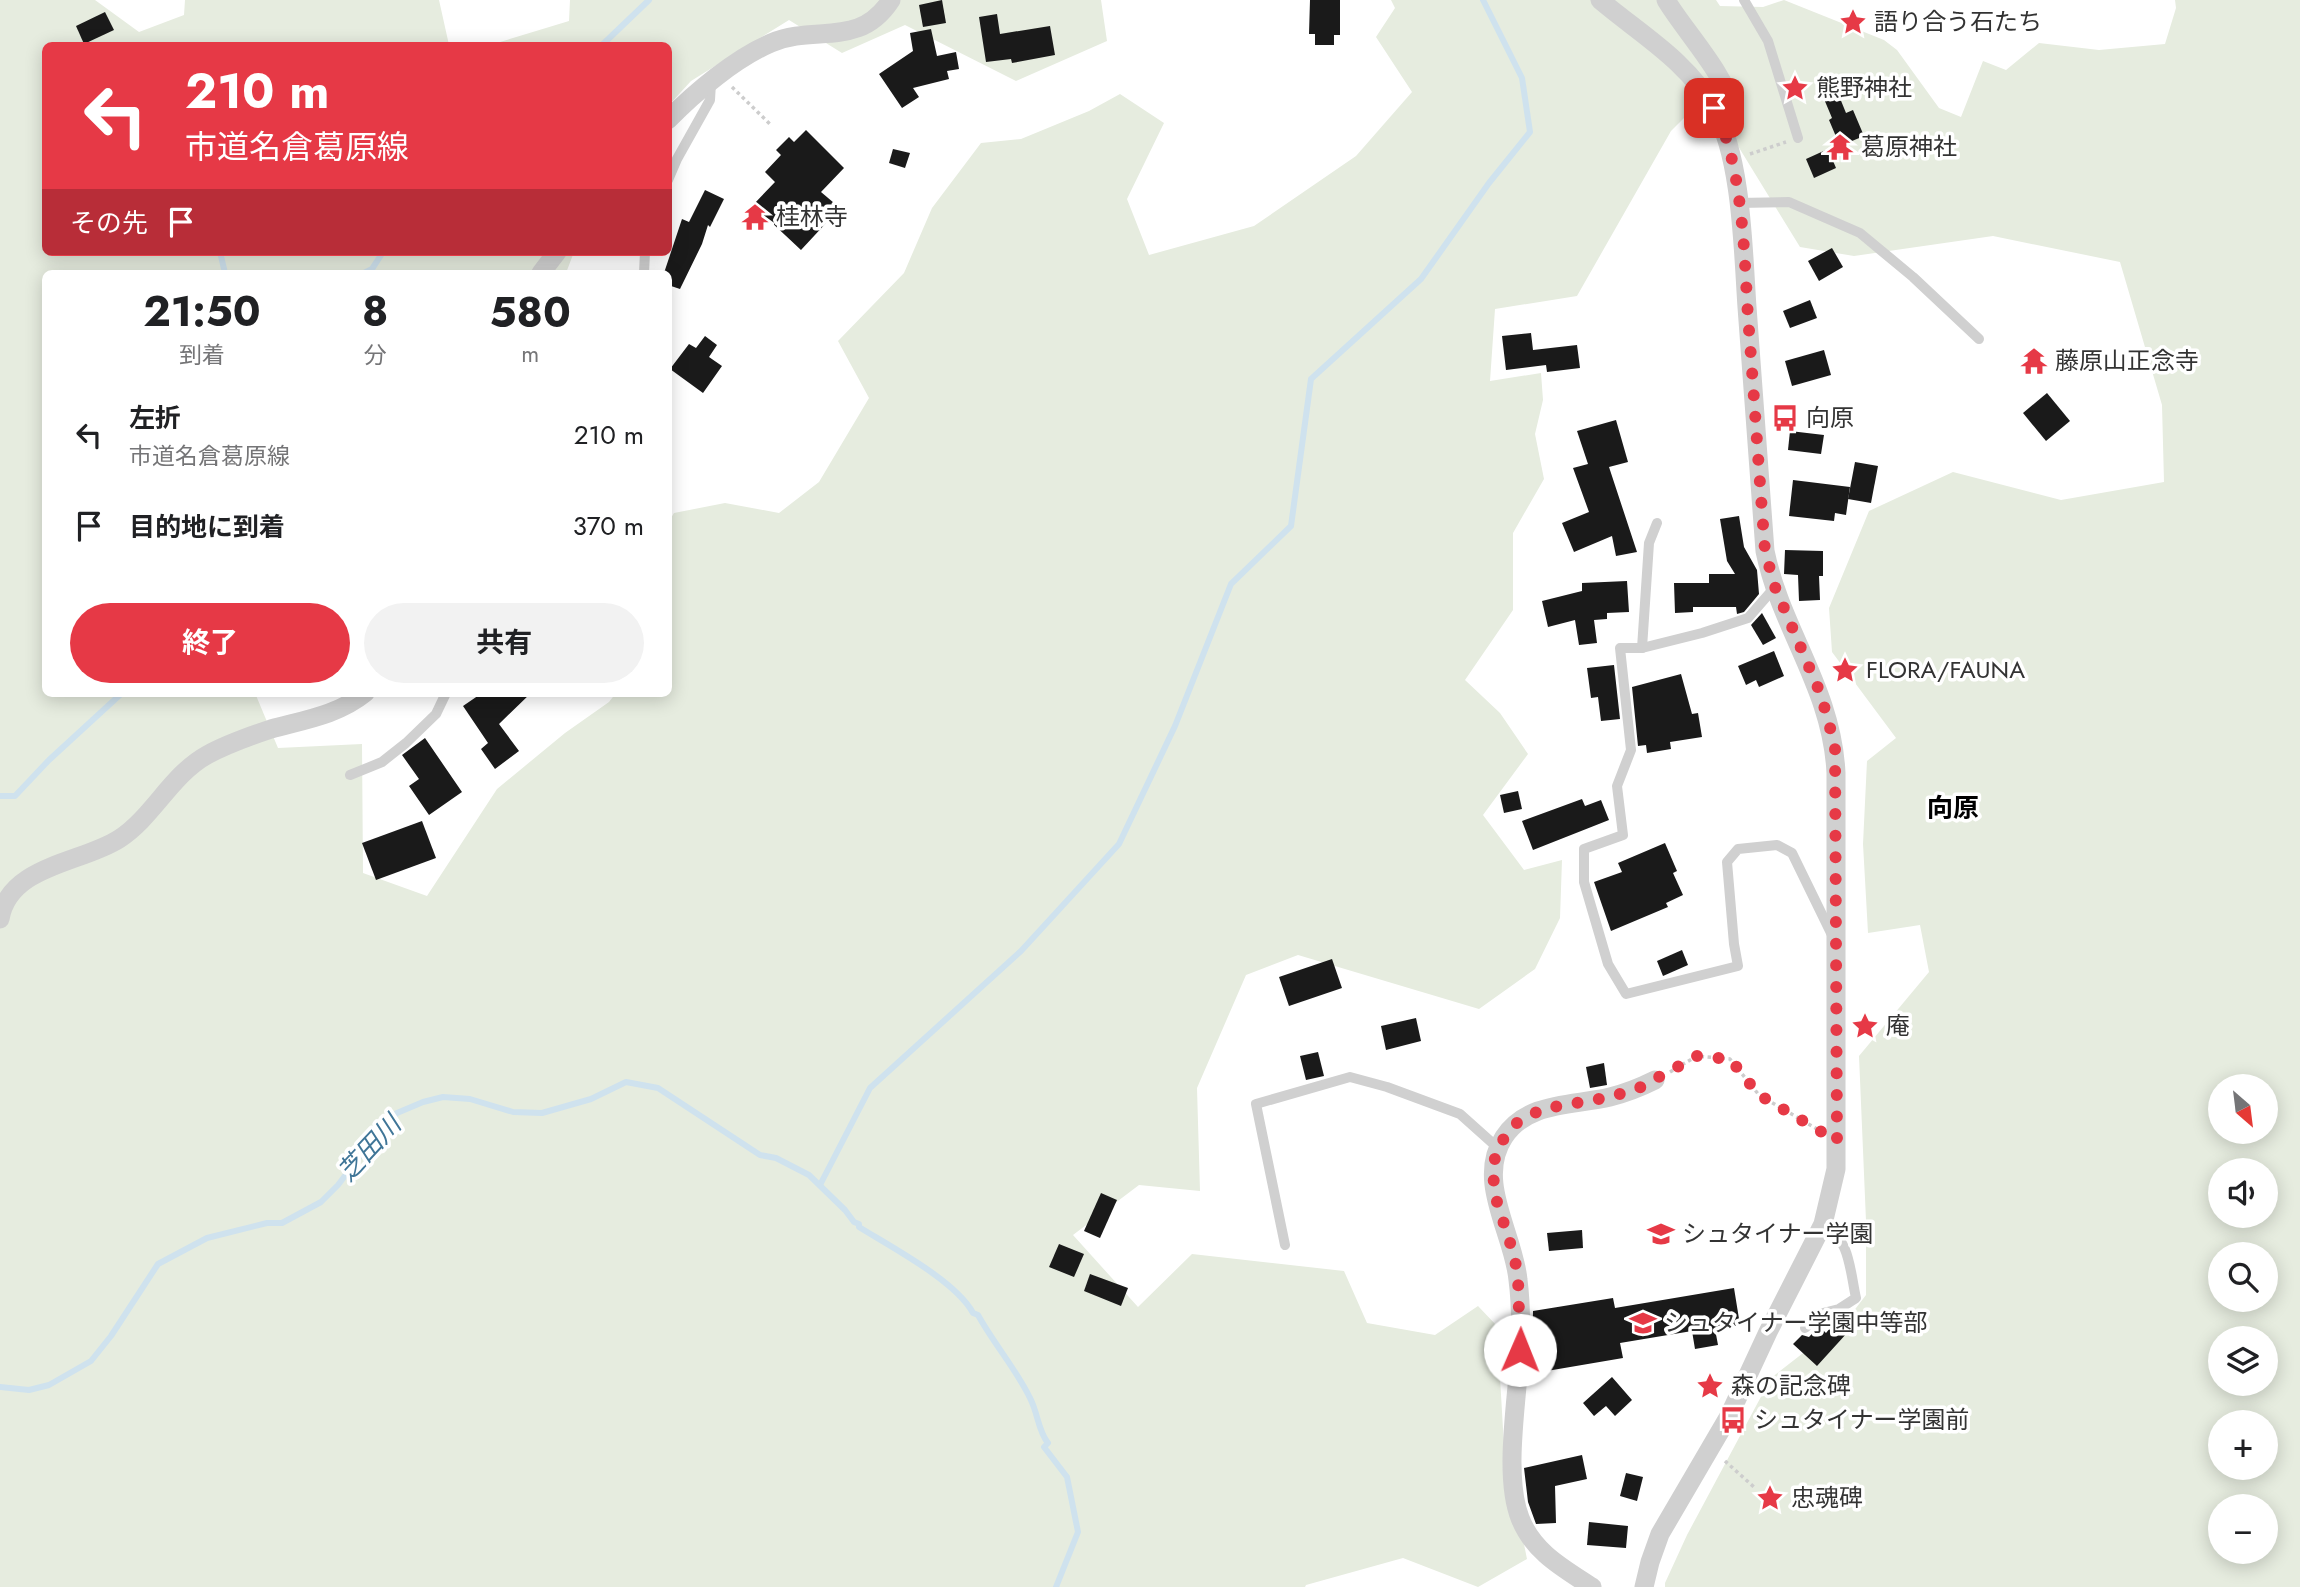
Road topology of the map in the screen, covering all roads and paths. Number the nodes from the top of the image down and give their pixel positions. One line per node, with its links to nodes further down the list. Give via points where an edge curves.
1 (891, 0): 5 (street, via 880,16 865,26 847,33 789,37 748,56)
2 (1600, 0): 8 (street, via 1669,54 1701,89)
3 (1666, 0): 8 (street, via 1728,97 1732,110)
4 (1744, 0): 9 (lane, via 1768,41)
5 (716, 80): 6 (street); 7 (path); 11 (lane)
6 (672, 117)
7 (772, 125)
8 (1724, 127): 10 (street)
9 (1798, 138): 10 (path)
10 (1732, 159): 12 (street)
11 (672, 171)
12 (1738, 203): 15 (lane, via 1789,202 1860,233); 17 (street, via 1765,551)
13 (554, 256): 14 (street)
14 (543, 270)
15 (1979, 338)
16 (1657, 523): 18 (lane, via 1649,543)
17 (1775, 587): 18 (lane, via 1748,618); 23 (street, via 1821,695 1835,746)
18 (1642, 648): 23 (lane, via 1620,648 1631,750 1617,786 1623,835 1584,849 1584,882 1608,964 1626,995 1738,966 1727,862 1738,849 1777,845 1792,853)
19 (358, 697): 22 (street, via 337,710 246,738 194,764 120,839 23,883 10,896)
20 (444, 697): 21 (lane, via 436,714 406,743 382,762)
21 (349, 775)
22 (0, 919)
23 (1836, 944): 25 (street)
24 (1655, 1080): 25 (path, via 1697,1056 1730,1059 1759,1095); 26 (street, via 1610,1097 1542,1109 1515,1124)
25 (1837, 1141): 27 (street, via 1836,1169)
26 (1498, 1148): 28 (lane, via 1460,1114 1350,1077 1256,1104); 32 (street, via 1493,1176 1514,1255 1520,1301 1514,1499 1520,1520 1538,1549)
27 (1823, 1224): 29 (lane, via 1844,1244 1856,1298 1823,1313); 30 (street)
28 (1285, 1245)
29 (1805, 1328)
30 (1710, 1448): 31 (path); 33 (street, via 1660,1534)
31 (1755, 1488)
32 (1592, 1587)
33 (1644, 1587)

